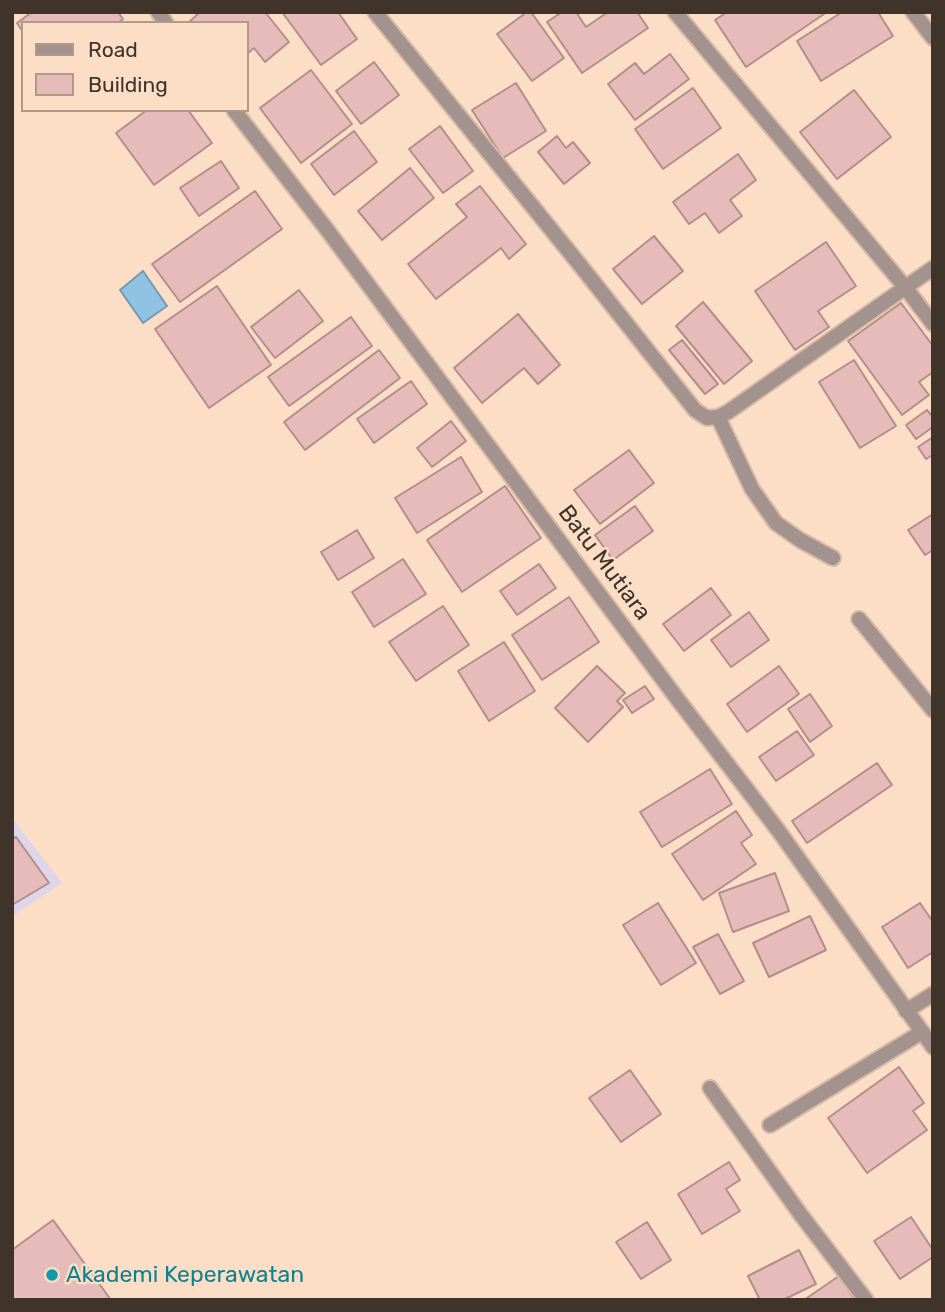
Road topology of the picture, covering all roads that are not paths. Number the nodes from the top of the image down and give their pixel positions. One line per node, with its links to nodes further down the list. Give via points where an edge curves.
1 (375, 12): 9 (street, via 695,410 707,418)
2 (675, 12): 7 (street)
3 (913, 12): 4 (street)
4 (933, 38)
5 (236, 112): 14 (street, Batu Mutiara, via 778,830)
6 (933, 268): 7 (street)
7 (905, 288): 8 (street); 9 (street)
8 (933, 324)
9 (718, 417): 10 (street, via 752,489 776,523)
10 (833, 558)
11 (859, 619): 12 (street)
12 (933, 710)
13 (933, 994): 14 (street)
14 (906, 1011): 15 (street, Batu Mutiara)
15 (922, 1032): 16 (street, Batu Mutiara); 18 (street)
16 (933, 1046)
17 (710, 1088): 19 (street)
18 (770, 1125)
19 (866, 1300)

